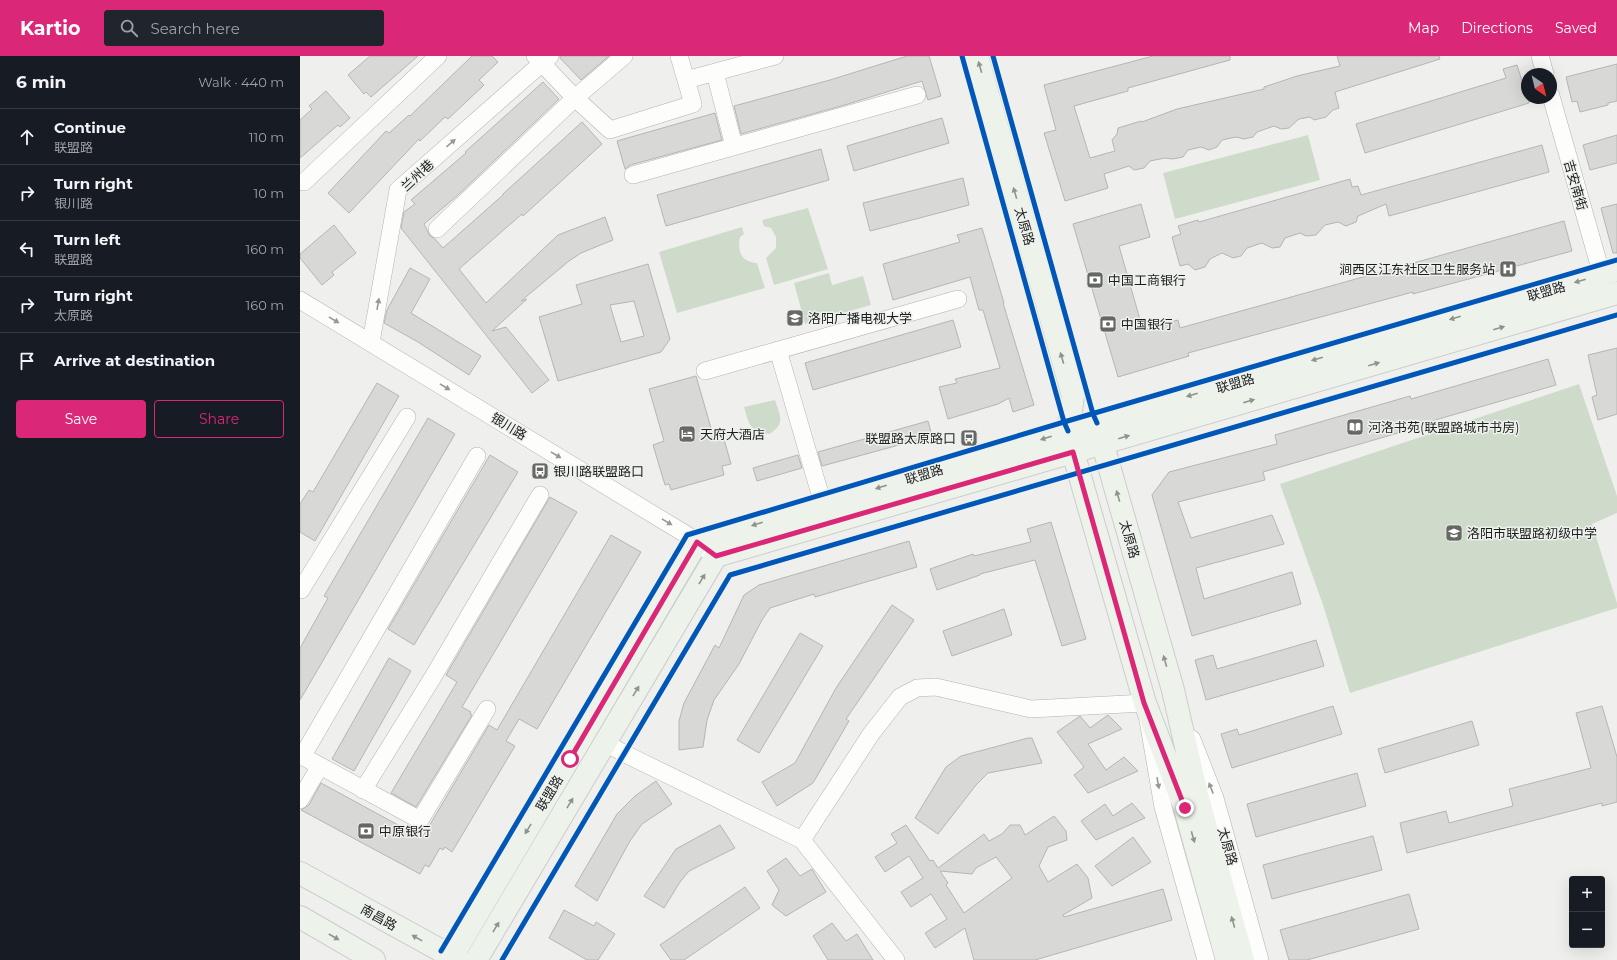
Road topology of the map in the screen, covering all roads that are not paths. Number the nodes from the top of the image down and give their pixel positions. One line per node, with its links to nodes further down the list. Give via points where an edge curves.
1 (438, 56): 16 (street)
2 (624, 56): 12 (street)
3 (679, 56): 10 (street)
4 (775, 56): 9 (street)
5 (977, 56): 25 (main road, 太原路, one-way to 5)
6 (1540, 56): 8 (street)
7 (542, 58): 12 (street); 22 (street, 兰州巷, one-way to 7, via 398,190)
8 (1543, 68)
9 (714, 72): 10 (street); 14 (street)
10 (686, 80): 12 (street, via 693,104 610,130)
11 (917, 95): 14 (street)
12 (575, 98): 17 (street)
13 (1553, 104): 18 (street, 吉安南街, via 1599,265)
14 (734, 146): 15 (street)
15 (633, 175)
16 (304, 182)
17 (437, 229)
18 (1610, 272): 27 (main road, 联盟路, one-way to 27)
19 (1617, 293): 29 (main road, 联盟路, one-way to 19)
20 (958, 299): 23 (street)
21 (300, 300): 22 (street, 银川路, one-way to 22)
22 (371, 342): 34 (street, 银川路, one-way to 34)
23 (778, 350): 24 (street); 33 (street)
24 (705, 370)
25 (1073, 396): 27 (main road, 太原路); 28 (main road, 太原路)
26 (407, 417): 36 (street)
27 (1097, 423): 28 (main road, 联盟路); 29 (main road, 太原路)
28 (1068, 431): 30 (main road, 太原路); 33 (main road, 联盟路, one-way to 33)
29 (1103, 443): 30 (main road, 联盟路); 37 (main road, 太原路, one-way to 29)
30 (1073, 452): 35 (main road, 联盟路); 38 (main road, 太原路)
31 (477, 456): 41 (street)
32 (540, 495): 43 (street)
33 (824, 504): 34 (main road, 联盟路, one-way to 34)
34 (697, 542): 35 (street, 银川路); 48 (main road, 联盟路, one-way to 48)
35 (716, 556): 40 (main road, 联盟路, one-way to 35)
36 (301, 590)
37 (1173, 690): 54 (main road, 太原路, one-way to 37, via 1198,795); 55 (street, 太原路, one-way to 37, via 1215,798)
38 (1144, 703): 45 (street, via 1030,709 936,687 916,688 900,697 871,734); 52 (street, 太原路, one-way to 52, via 1163,807); 53 (main road, 太原路, one-way to 53, via 1185,808)
39 (487, 709): 43 (street, via 420,820)
40 (606, 743): 45 (street); 50 (main road, 联盟路, one-way to 40)
41 (301, 756): 42 (street)
42 (320, 766): 43 (street); 44 (street)
43 (363, 790)
44 (300, 800)
45 (802, 840): 51 (street)
46 (300, 873): 48 (main road, 南昌路, one-way to 46)
47 (300, 917): 49 (main road, one-way to 49)
48 (453, 959)
49 (374, 960)
50 (476, 960)
51 (896, 960)
52 (1206, 960)
53 (1227, 960)
54 (1244, 960)
55 (1260, 960)

